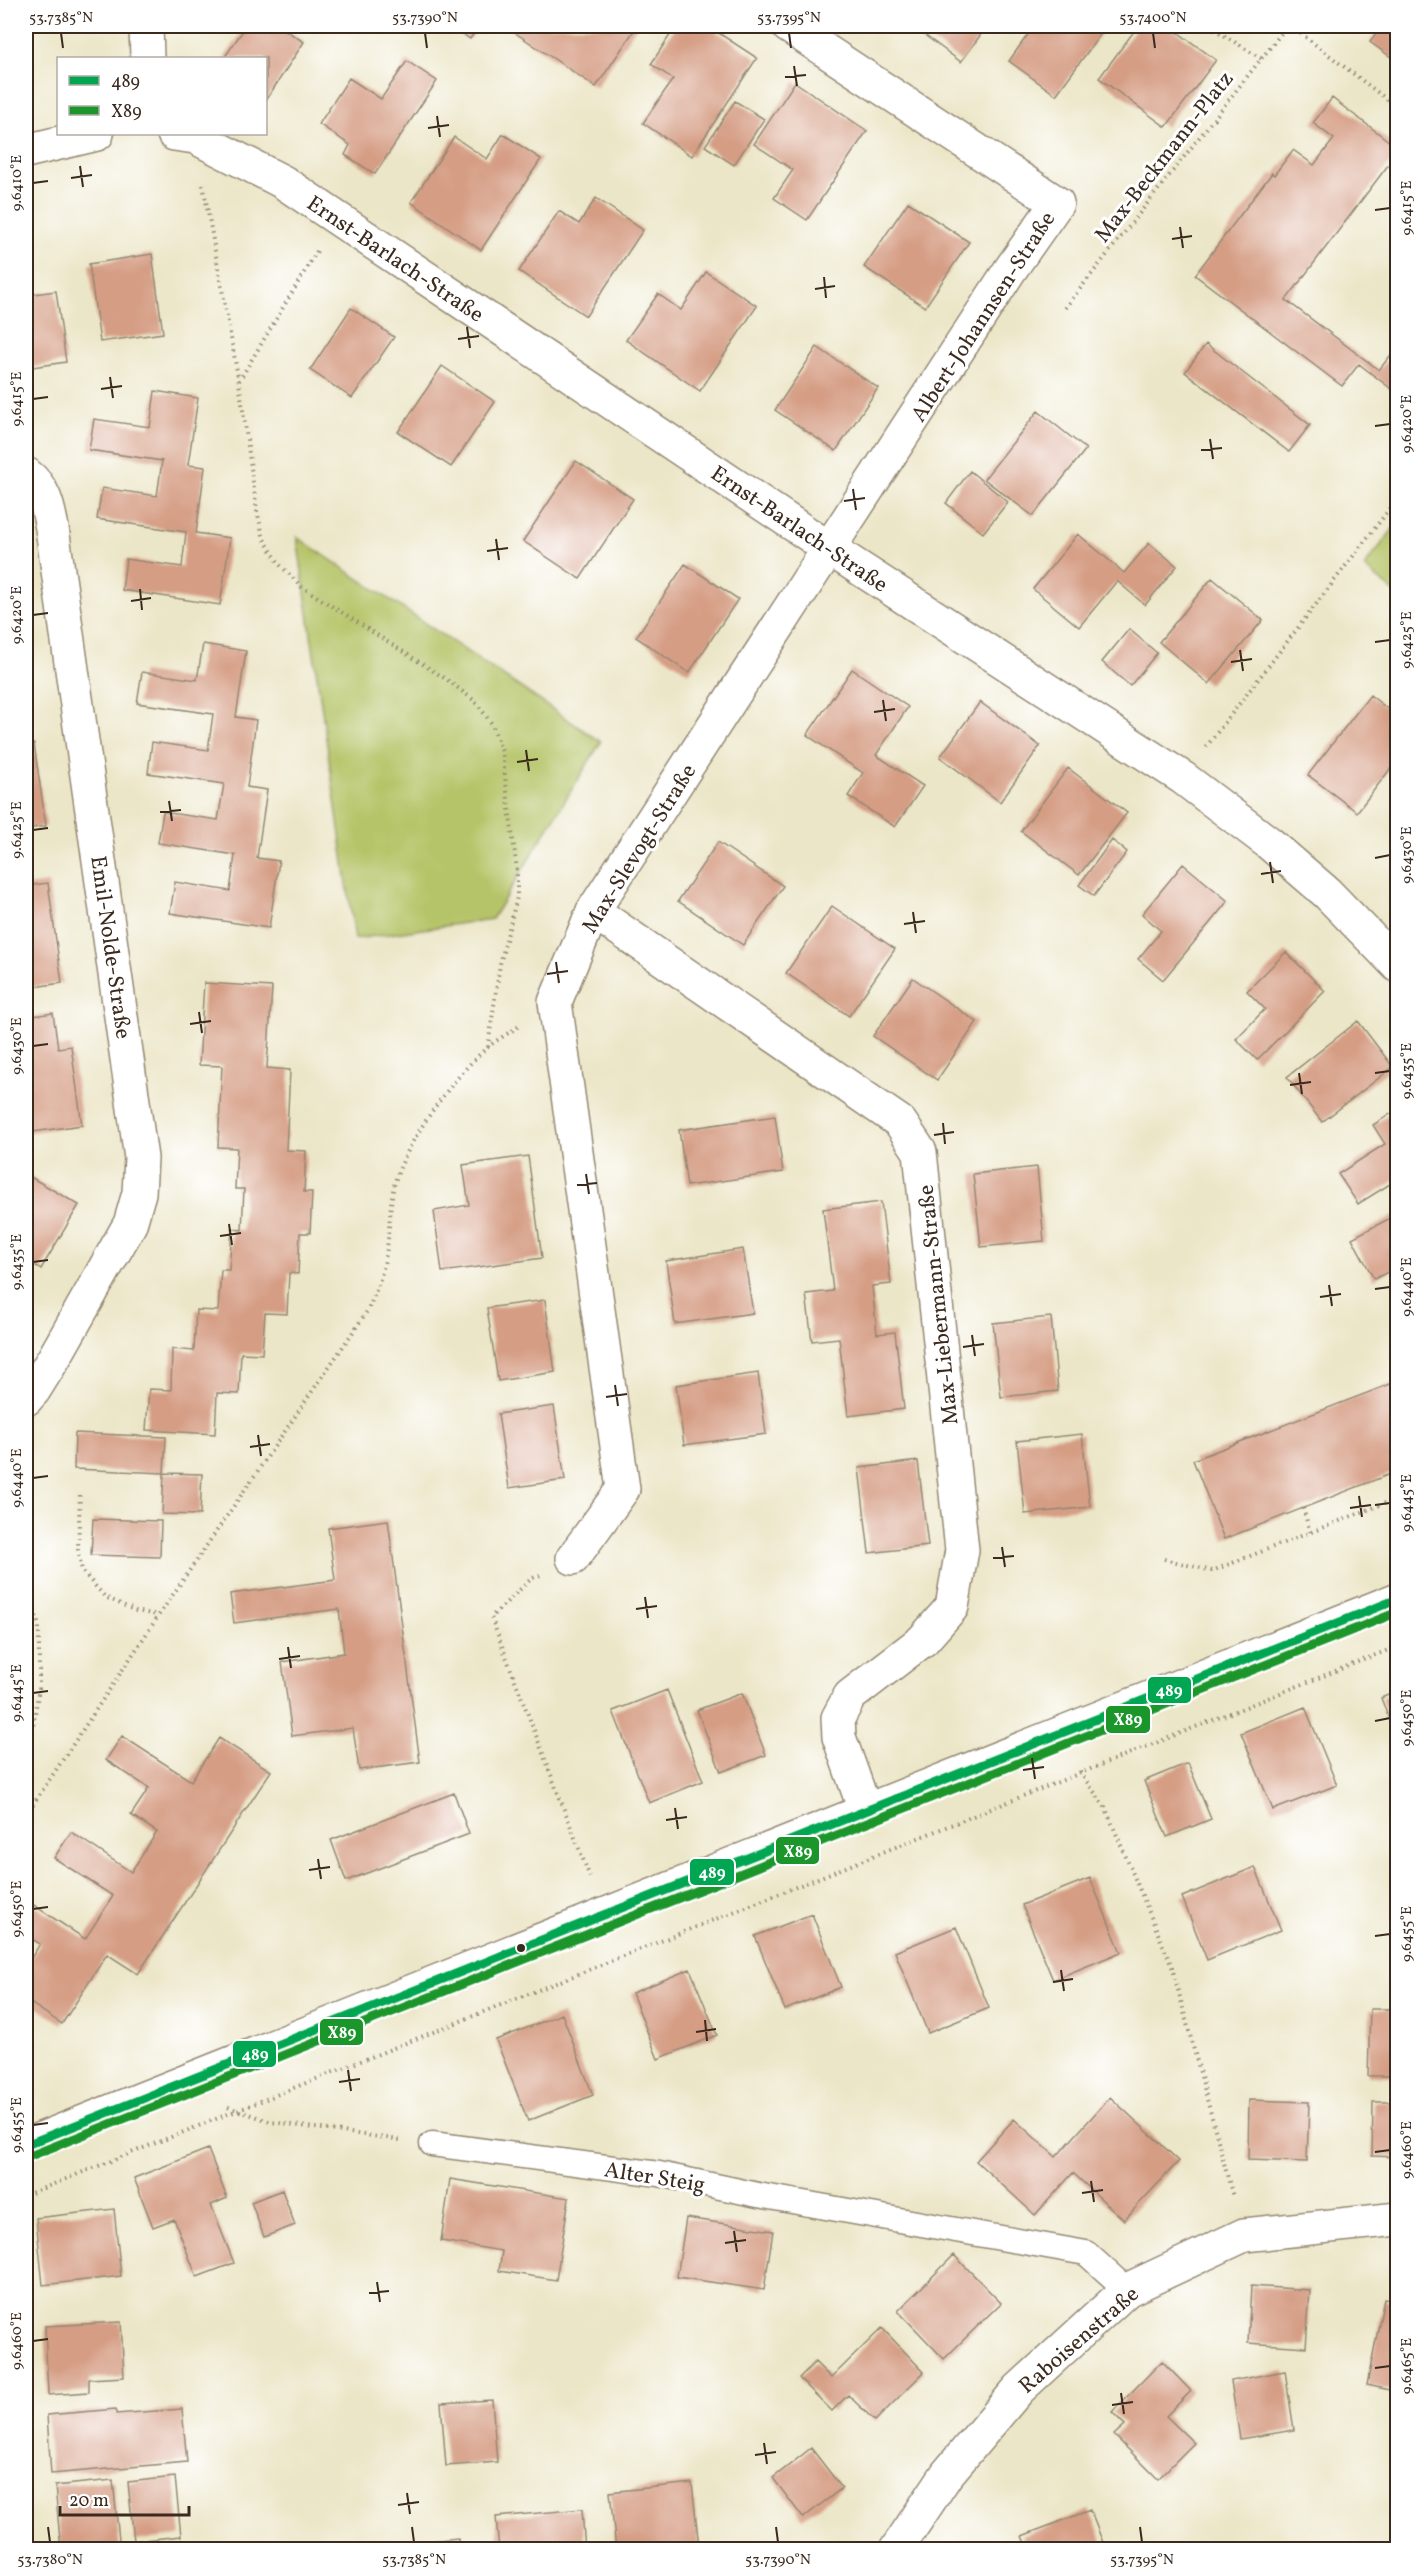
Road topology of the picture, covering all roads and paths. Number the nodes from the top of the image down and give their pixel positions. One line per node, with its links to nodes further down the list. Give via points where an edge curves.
1 (146, 26): 5 (street)
2 (788, 26): 16 (street, Albert-Johannsen-Straße, via 1057,203)
3 (1209, 26): 6 (path)
4 (1289, 26): 6 (path, Max-Beckmann-Platz); 7 (path)
5 (147, 57)
6 (1262, 59): 12 (path, Max-Beckmann-Platz)
7 (1398, 108)
8 (93, 135): 10 (street)
9 (184, 135): 11 (street, Ernst-Barlach-Straße, via 283,182); 13 (path)
10 (26, 151)
11 (337, 218): 13 (path); 16 (street, Ernst-Barlach-Straße)
12 (1065, 308)
13 (238, 382): 21 (path, via 257,511 264,539 280,565 302,587 475,700 492,724 502,752 517,897 500,964)
14 (26, 474): 22 (street, Emil-Nolde-Straße, via 44,496 52,528 141,1158 139,1193 130,1224 54,1358)
15 (1398, 498): 17 (path)
16 (830, 549): 17 (street, Ernst-Barlach-Straße); 18 (street, Max-Slevogt-Straße)
17 (1183, 777): 19 (street, Ernst-Barlach-Straße, via 1327,893)
18 (593, 911): 20 (street, Max-Slevogt-Straße); 36 (street, Max-Liebermann-Straße, via 900,1122 920,1152 962,1550 952,1607 923,1640 850,1696 838,1718 839,1737)
19 (1398, 966)
20 (555, 1002): 21 (path); 27 (street, via 623,1489)
21 (488, 1047): 31 (path, via 436,1108 409,1148 395,1183 380,1283 368,1310)
22 (26, 1399)
23 (80, 1495): 31 (path, via 78,1549 82,1571 105,1597 136,1611)
24 (1398, 1498): 26 (path)
25 (1303, 1508): 26 (path)
26 (1310, 1532): 28 (path, via 1212,1571)
27 (573, 1558): 38 (path, via 531,1579 491,1617)
28 (1164, 1559)
29 (26, 1575): 34 (path, via 39,1627 39,1688)
30 (1398, 1599): 33 (street)
31 (159, 1615): 37 (path)
32 (1398, 1646): 35 (path)
33 (1052, 1736): 35 (path); 36 (street)
34 (26, 1772)
35 (1080, 1773): 40 (path); 45 (path, via 1106,1807 1172,1967)
36 (865, 1810): 38 (street)
37 (26, 1815)
38 (604, 1914): 42 (street)
39 (227, 2106): 40 (path)
40 (238, 2110): 41 (path, via 272,2122); 43 (path)
41 (432, 2144): 46 (lane, Alter Steig, via 659,2174 1086,2253)
42 (26, 2145)
43 (26, 2195)
44 (1398, 2219): 45 (street, Raboisenstraße)
45 (1244, 2235): 46 (street, Raboisenstraße)
46 (1127, 2290): 47 (street, Raboisenstraße, via 1018,2389 947,2474)
47 (896, 2550)

